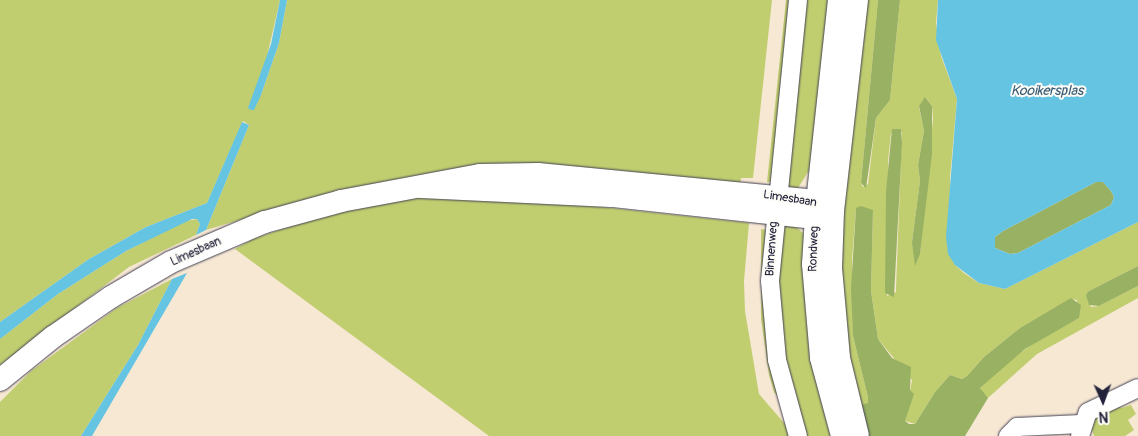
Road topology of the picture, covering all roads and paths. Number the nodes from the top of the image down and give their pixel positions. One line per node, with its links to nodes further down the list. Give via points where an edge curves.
1 (798, 0): 4 (street, Binnenweg)
2 (839, 0): 5 (main road, Rondweg)
3 (857, 0): 5 (main road, Rondweg)
4 (762, 204): 5 (main road, Limesbaan); 6 (main road, Limesbaan, via 538,174 480,175 341,201 265,222 171,262 111,297 53,337); 9 (street, Binnenweg, via 772,327)
5 (822, 210): 10 (main road, Rondweg, via 813,264 818,335); 11 (main road, Rondweg, via 831,268 834,323)
6 (0, 380)
7 (1138, 388): 8 (street, via 1092,408)
8 (1080, 430): 12 (street, via 1017,427)
9 (798, 436)
10 (842, 436)
11 (858, 436)
12 (1008, 436)

